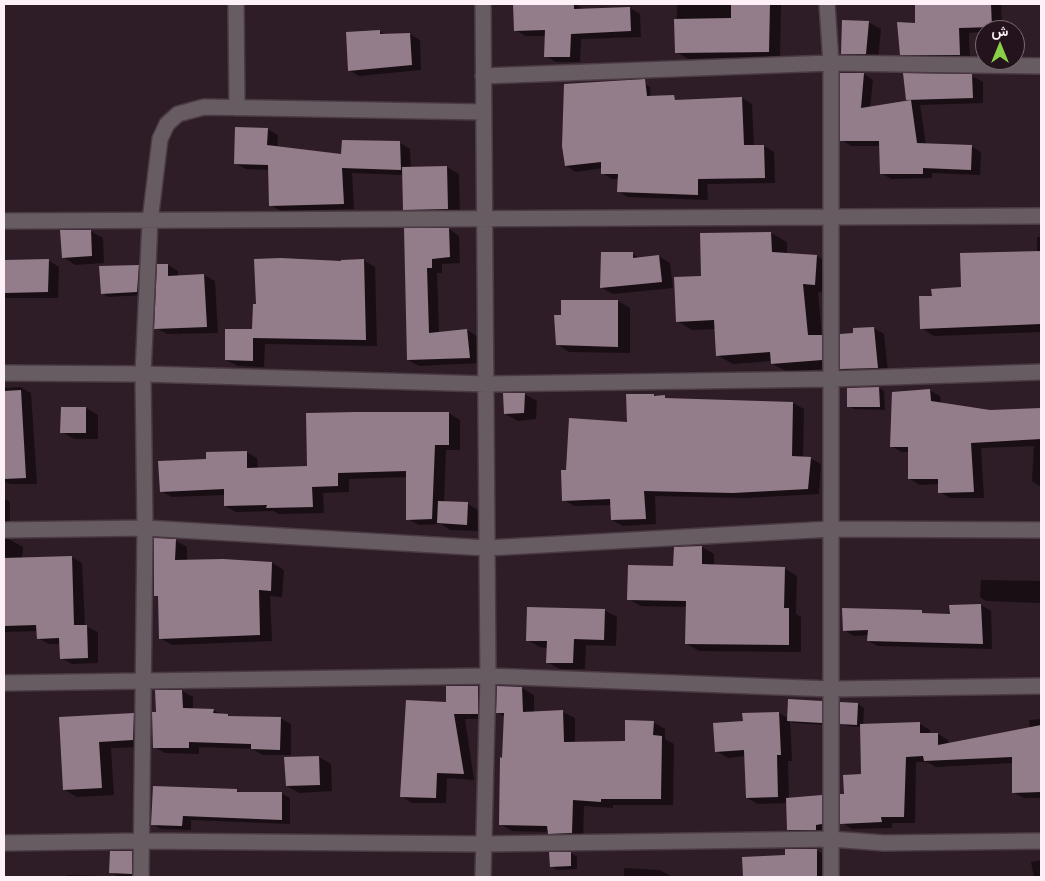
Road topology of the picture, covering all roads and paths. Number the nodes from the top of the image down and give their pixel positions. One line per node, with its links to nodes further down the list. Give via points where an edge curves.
1 (236, 4): 7 (street)
2 (483, 4): 6 (street)
3 (828, 4): 4 (street)
4 (831, 63): 5 (street); 6 (street); 10 (street)
5 (1041, 66)
6 (483, 76): 8 (street)
7 (237, 108): 8 (street); 13 (street, via 190,109 167,124 160,139)
8 (484, 112): 12 (street)
9 (1041, 216): 10 (street)
10 (831, 218): 12 (street); 17 (street)
11 (4, 220): 13 (street)
12 (483, 220): 13 (street); 18 (street)
13 (150, 221): 16 (street)
14 (1041, 372): 17 (street)
15 (4, 373): 16 (street)
16 (143, 374): 18 (street); 19 (street)
17 (831, 379): 18 (street); 20 (street)
18 (487, 384): 23 (street)
19 (145, 528): 21 (street); 23 (street); 25 (street)
20 (832, 529): 22 (street); 23 (street); 28 (street)
21 (4, 530)
22 (1041, 530)
23 (487, 548): 24 (street)
24 (488, 676): 25 (street); 28 (street); 33 (street)
25 (142, 679): 26 (street); 30 (street)
26 (4, 683)
27 (1041, 686): 28 (street)
28 (832, 689): 29 (street)
29 (831, 839): 31 (street, via 884,843); 33 (street); 36 (street)
30 (142, 841): 32 (street); 33 (street); 34 (street)
31 (1041, 841)
32 (4, 843)
33 (483, 844): 35 (street)
34 (142, 877)
35 (483, 877)
36 (831, 877)

